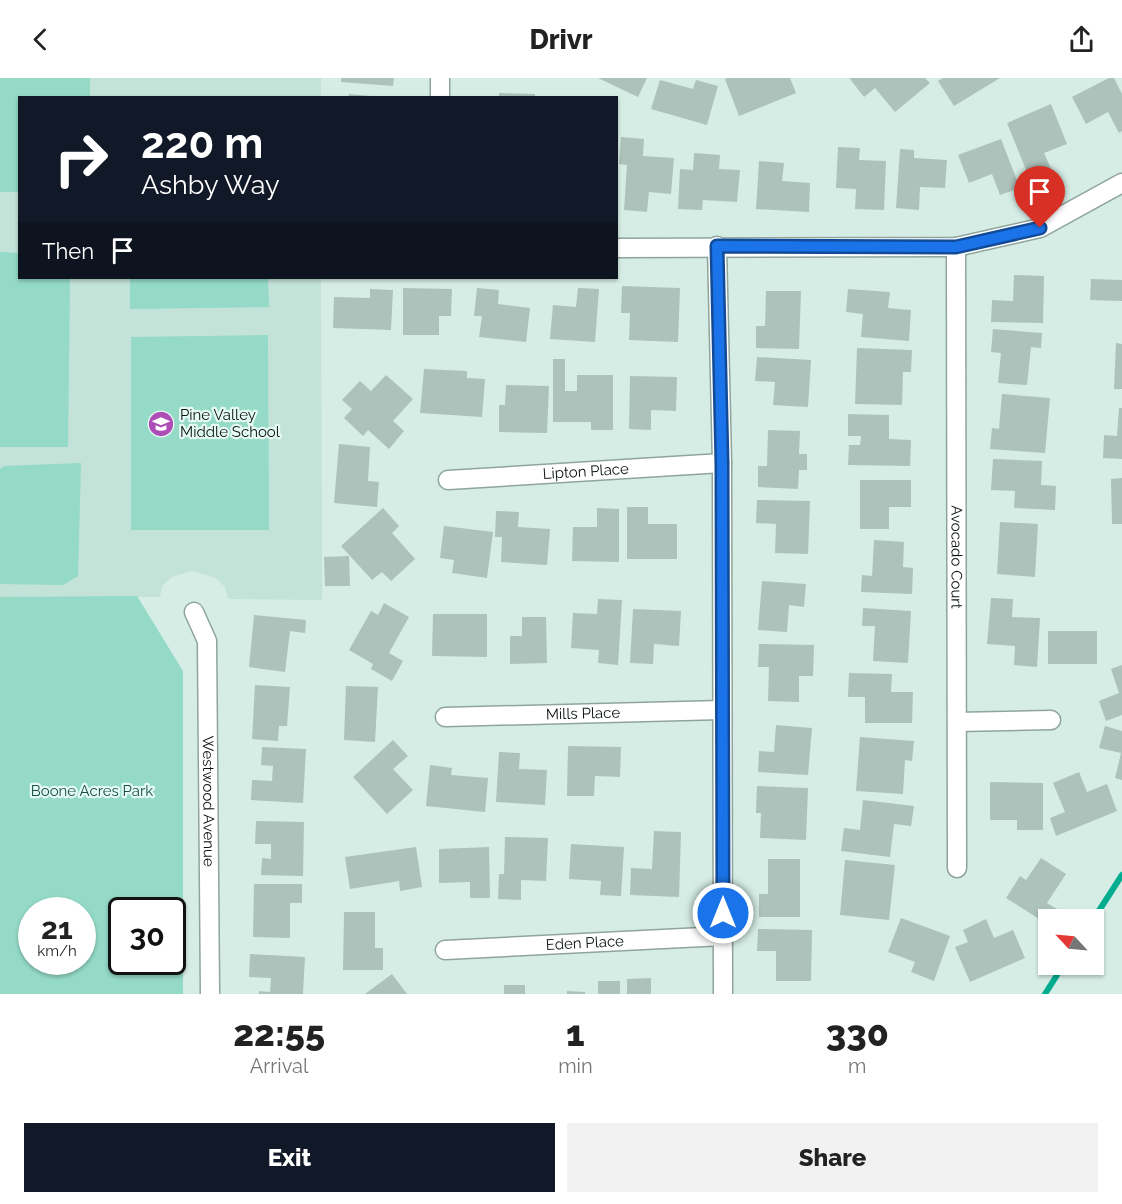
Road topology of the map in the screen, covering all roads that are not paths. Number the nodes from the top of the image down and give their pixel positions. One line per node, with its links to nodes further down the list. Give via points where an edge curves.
1 (440, 78): 2 (street)
2 (440, 96)
3 (1122, 183): 5 (street, via 1040,228)
4 (717, 246): 5 (street); 6 (street); 7 (street)
5 (956, 247): 13 (street, Avocado Court)
6 (618, 248)
7 (722, 463): 8 (street, Lipton Place); 10 (street)
8 (448, 480)
9 (194, 612): 17 (street, Westwood Avenue, via 207,641)
10 (722, 710): 11 (street, Mills Place); 15 (street)
11 (445, 717)
12 (1051, 720): 13 (street)
13 (957, 722): 14 (street, Avocado Court)
14 (957, 868)
15 (723, 936): 16 (street, Eden Place); 18 (street)
16 (445, 950)
17 (210, 994)
18 (723, 994)

